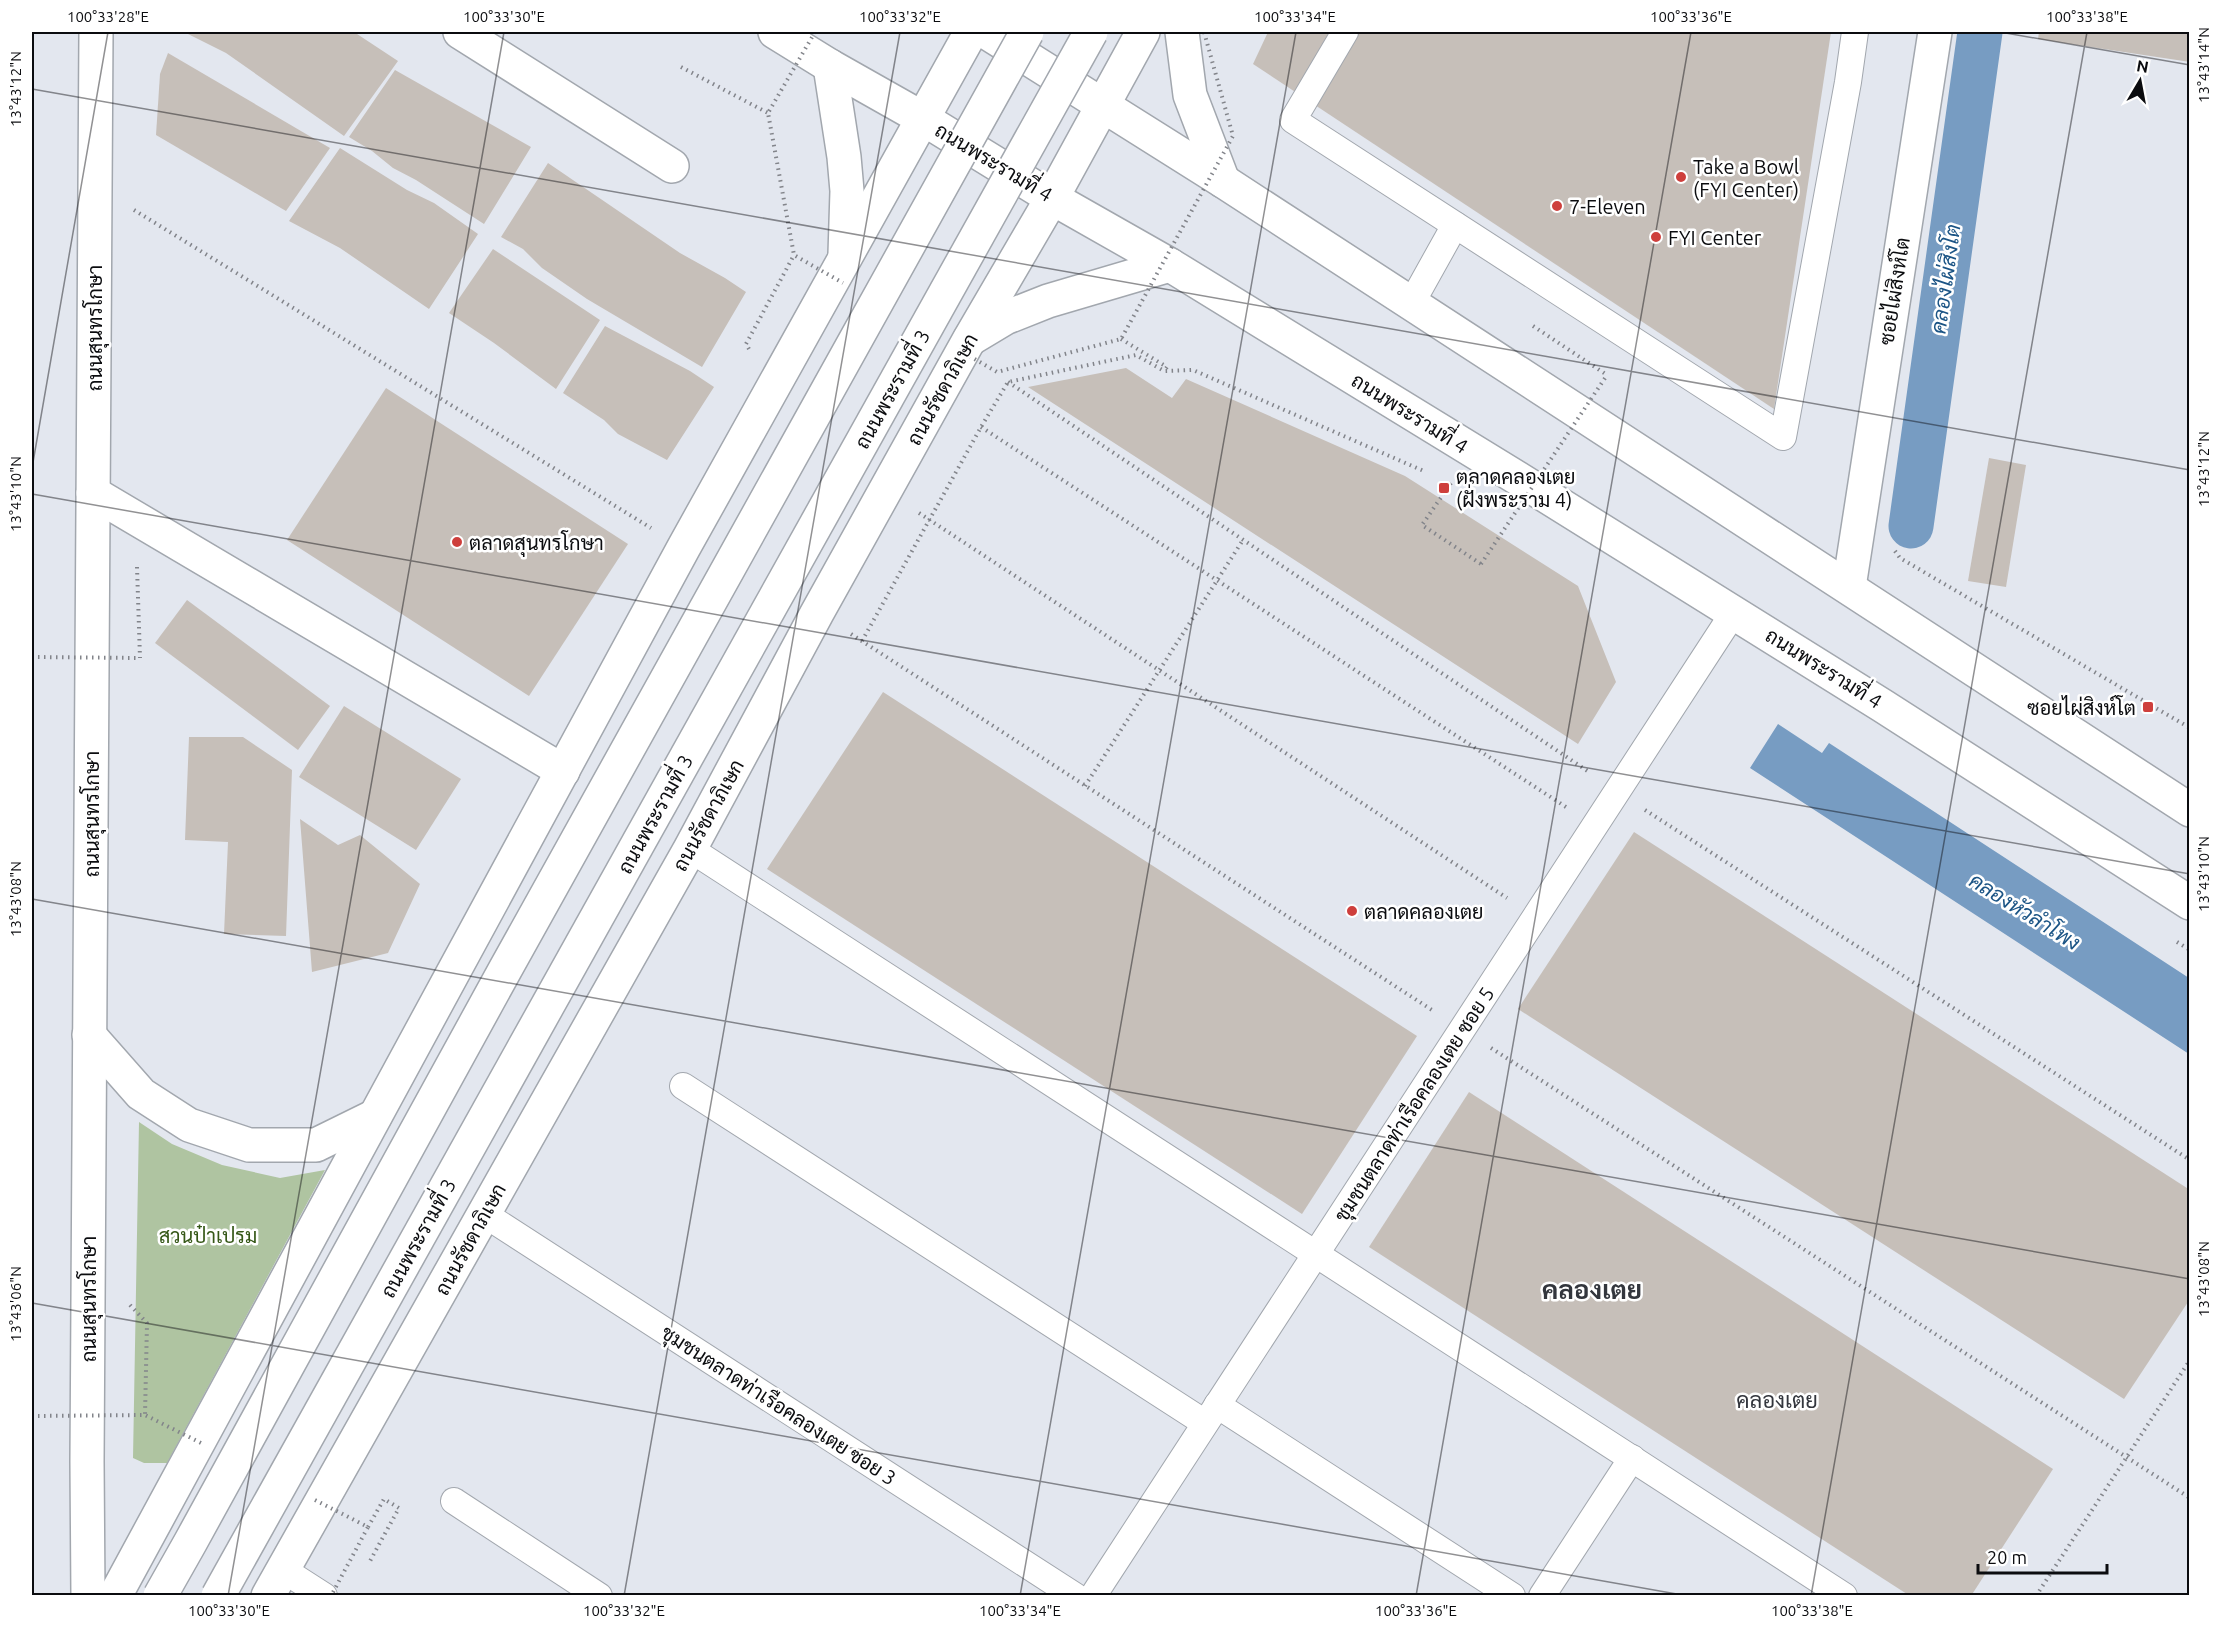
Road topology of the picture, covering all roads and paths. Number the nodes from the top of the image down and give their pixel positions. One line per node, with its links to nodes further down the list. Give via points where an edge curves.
1 (96, 32): 20 (main road, ถนนสุนทรโกษา)
2 (460, 32): 18 (main road)
3 (775, 32): 13 (main road, ถนนพระรามที่ 4)
4 (971, 32): 17 (main road)
5 (986, 32): 15 (main road)
6 (1027, 32): 83 (main road, bridge)
7 (1091, 32): 84 (main road, ถนนพระรามที่ 3, bridge)
8 (1143, 32): 15 (main road, ถนนรัชดาภิเษก)
9 (1182, 32): 19 (main road, via 1190,95)
10 (1345, 32): 22 (lane, via 1293,120)
11 (1855, 32): 22 (lane, via 1783,437)
12 (1935, 32): 46 (main road, ซอยไผ่สิงห์โต)
13 (831, 66): 17 (main road, ถนนพระรามที่ 4); 24 (main road, via 847,191)
14 (681, 68): 16 (path)
15 (1101, 106): 19 (main road); 21 (main road, ถนนรัชดาภิเษก)
16 (768, 113)
17 (922, 118): 21 (main road, ถนนพระรามที่ 4); 24 (main road)
18 (672, 166)
19 (1223, 181): 26 (main road)
20 (95, 186): 37 (main road, ถนนสุนทรโกษา); 42 (path)
21 (1052, 198): 25 (main road, ถนนพระรามที่ 4); 29 (main road, ถนนรัชดาภิเษก)
22 (1455, 225): 26 (lane)
23 (794, 255): 30 (path, via 746,344)
24 (845, 259): 42 (main road)
25 (1170, 265): 29 (main road, via 1048,301 1005,318); 47 (main road, ถนนพระรามที่ 4)
26 (1411, 304): 46 (main road)
27 (1533, 326): 35 (path, bridge, via 1607,375 1481,564 1422,525 1451,482)
28 (1121, 339): 31 (path)
29 (969, 340): 36 (main road, ถนนรัชดาภิเษก)
30 (752, 356)
31 (1166, 369): 32 (path, via 1136,355); 34 (path, via 1193,370)
32 (1008, 382): 33 (path); 41 (path)
33 (981, 427): 39 (path); 45 (path)
34 (1429, 473)
35 (1461, 489)
36 (885, 491): 39 (path); 48 (main road, ถนนรัชดาภิเษก)
37 (93, 493): 53 (main road); 64 (main road, ถนนสุนทรโกษา)
38 (1502, 514): 40 (path)
39 (930, 520): 49 (path); 51 (path)
40 (1512, 521)
41 (1244, 540): 45 (path); 55 (path)
42 (684, 548): 53 (main road)
43 (1893, 549): 52 (path, via 1900,558)
44 (137, 567): 50 (path, bridge, via 140,658)
45 (1217, 582): 51 (path); 57 (path)
46 (1849, 587): 56 (main road)
47 (1734, 612): 55 (lane, ชุมชนตลาดท่าเรือคลองเตย ซอย 5); 59 (main road, ถนนพระรามที่ 4)
48 (817, 613): 49 (path); 58 (main road, ถนนรัชดาภิเษก)
49 (862, 641): 54 (path)
50 (32, 657)
51 (1160, 671): 54 (path); 60 (path)
52 (2190, 728)
53 (563, 771): 66 (main road)
54 (1085, 786): 63 (path)
55 (1617, 791): 57 (lane, ชุมชนตลาดท่าเรือคลองเตย ซอย 5); 67 (path)
56 (2190, 810)
57 (1595, 826): 60 (lane, ชุมชนตลาดท่าเรือคลองเตย ซอย 5)
58 (690, 849): 68 (main road, ถนนรัชดาภิเษก); 69 (lane)
59 (2190, 903)
60 (1536, 917): 63 (lane, ชุมชนตลาดท่าเรือคลองเตย ซอย 5)
61 (2169, 937): 62 (path)
62 (2190, 950)
63 (1462, 1029): 69 (lane, ชุมชนตลาดท่าเรือคลองเตย ซอย 5); 74 (path)
64 (89, 1035): 66 (main road, via 141,1094 189,1125 249,1144 315,1145); 81 (main road, ถนนสุนทรโกษา)
65 (683, 1086): 72 (lane)
66 (375, 1116): 82 (main road)
67 (2190, 1160)
68 (484, 1214): 80 (main road, ถนนรัชดาภิเษก); 87 (lane, ชุมชนตลาดท่าเรือคลองเตย ซอย 3)
69 (1316, 1254): 72 (lane, ชุมชนตลาดท่าเรือคลองเตย ซอย 5); 75 (lane)
70 (130, 1305): 73 (path, via 147,1323)
71 (2190, 1360): 74 (path)
72 (1211, 1414): 88 (lane, ชุมชนตลาดท่าเรือคลองเตย ซอย 5); 89 (lane)
73 (145, 1415)
74 (2126, 1457): 76 (path); 92 (path)
75 (1632, 1458): 90 (lane); 91 (lane)
76 (2190, 1498)
77 (453, 1501): 86 (lane)
78 (368, 1527): 79 (path, via 384,1499 399,1508)
79 (370, 1561)
80 (275, 1582): 85 (lane)
81 (88, 1596)
82 (115, 1596)
83 (159, 1596)
84 (218, 1596)
85 (324, 1596)
86 (599, 1596)
87 (1075, 1596)
88 (1093, 1596)
89 (1512, 1596)
90 (1542, 1596)
91 (1844, 1596)
92 (2036, 1596)

